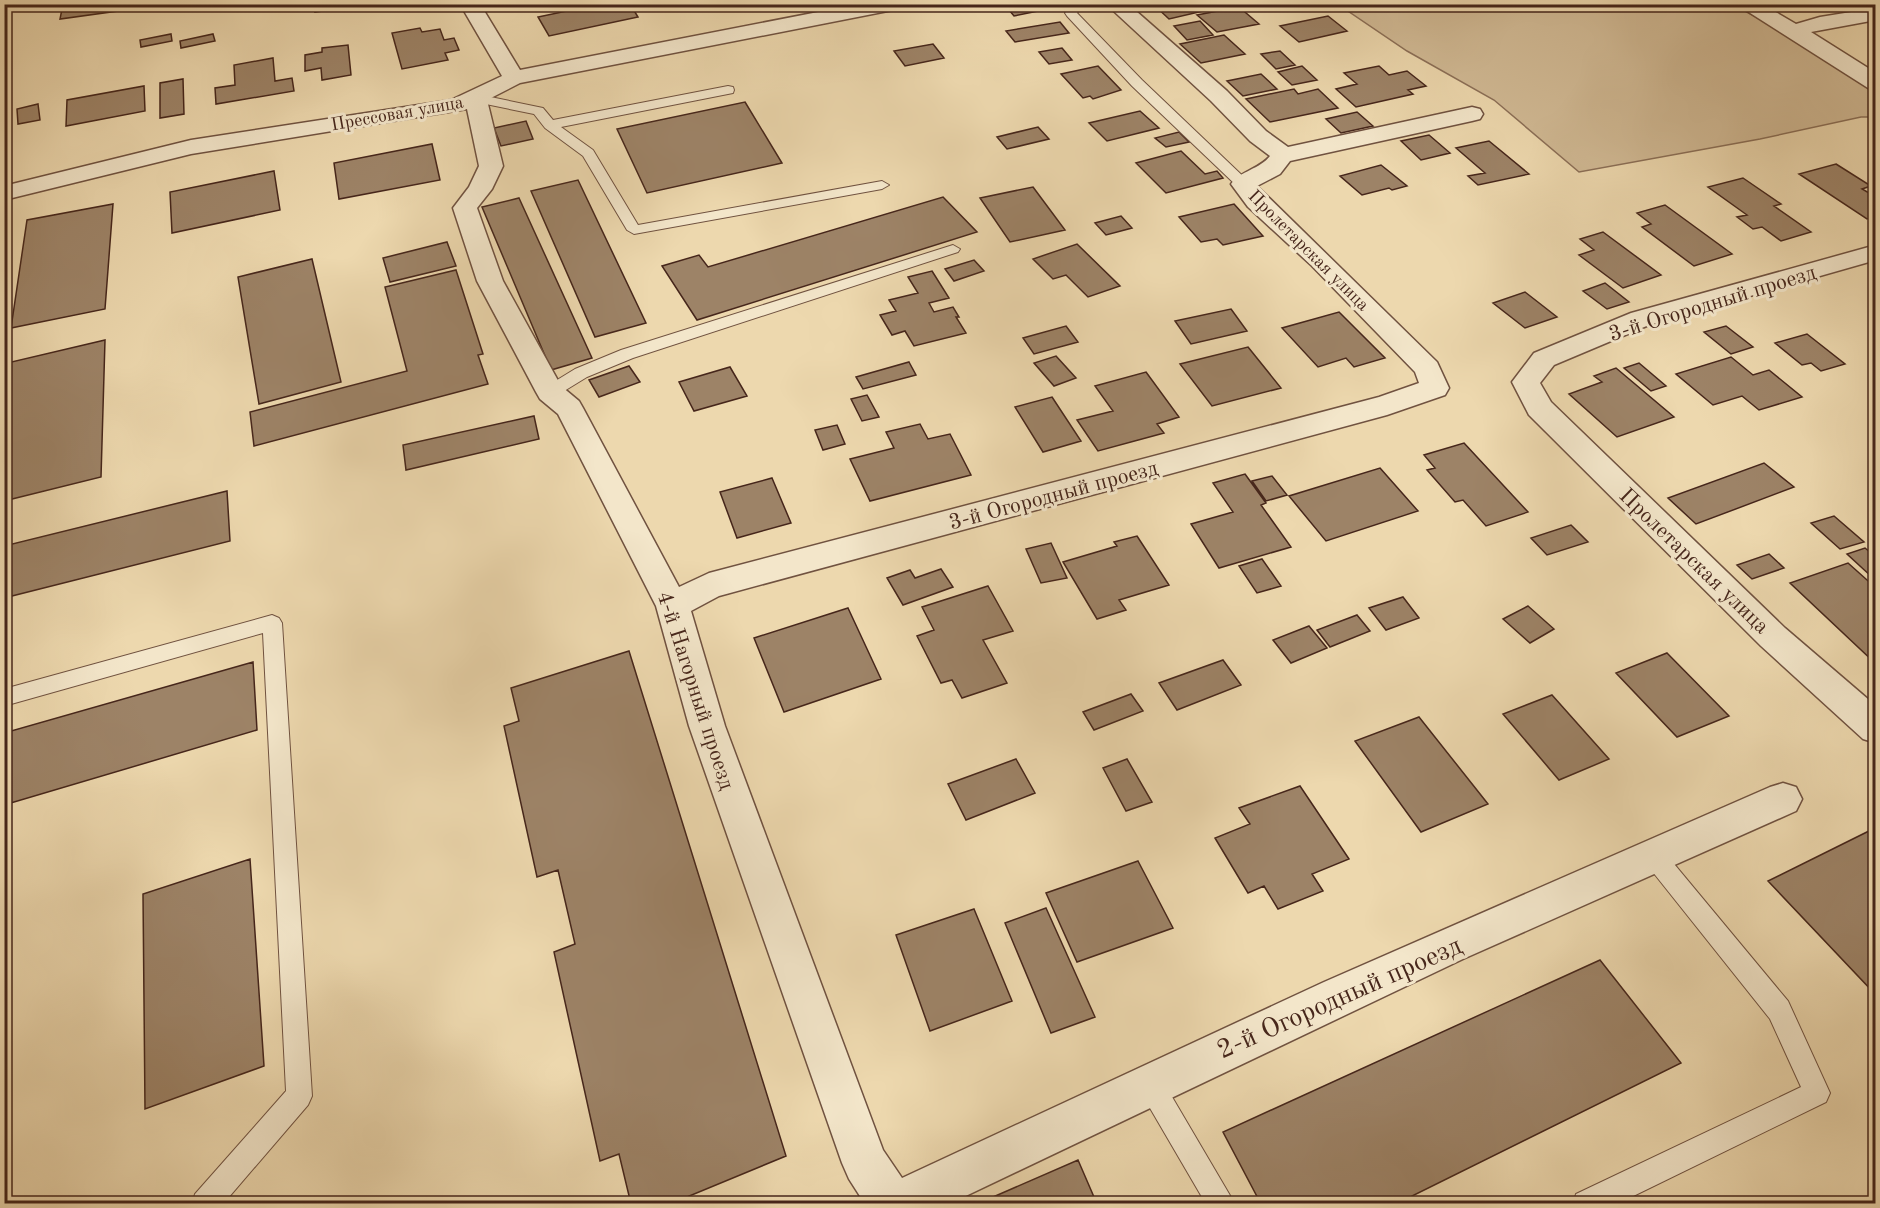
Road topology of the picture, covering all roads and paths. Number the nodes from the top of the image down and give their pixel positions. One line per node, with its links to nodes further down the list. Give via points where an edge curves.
1 (470, 4): 8 (street)
2 (893, 4): 8 (street, Прессовая улица)
3 (1078, 4): 15 (lane, via 1071,13 1137,83)
4 (1116, 4): 14 (street)
5 (1746, 4): 7 (street)
6 (1875, 14): 7 (street)
7 (1794, 30): 9 (street)
8 (514, 78): 11 (street, Прессовая улица)
9 (1875, 83)
10 (728, 90): 13 (lane)
11 (476, 98): 13 (lane, via 538,111); 17 (street, Прессовая улица, via 457,106 192,147); 22 (street, 4-й Нагорный проезд, via 491,166 465,208 466,216 490,281)
12 (1472, 114): 14 (street)
13 (550, 125): 16 (lane, via 588,153 634,230)
14 (1283, 155): 15 (street, Пролетарская улица, via 1272,169)
15 (1243, 184): 21 (street, Пролетарская улица, via 1427,368)
16 (882, 185)
17 (4, 193)
18 (953, 249): 22 (lane, via 627,354 581,373)
19 (1875, 252): 20 (street, 3-й Огородный проезд, via 1640,320 1544,359)
20 (1526, 382): 25 (street, Пролетарская улица, via 1539,408 1773,637)
21 (1435, 388): 23 (street, 3-й Огородный проезд, via 1387,405 709,586)
22 (550, 392): 23 (street, 4-й Нагорный проезд, via 569,408)
23 (673, 606): 30 (street, 4-й Нагорный проезд, via 706,726 864,1163)
24 (4, 698): 29 (lane, via 272,623 299,1096)
25 (1875, 728)
26 (1783, 799): 27 (street, 2-й Огородный проезд)
27 (1653, 854): 28 (street, 2-й Огородный проезд); 33 (lane, via 1779,1010 1817,1093)
28 (1149, 1082): 31 (street, 2-й Огородный проезд); 32 (lane)
29 (205, 1203)
30 (892, 1203)
31 (898, 1203)
32 (1222, 1203)
33 (1586, 1203)

